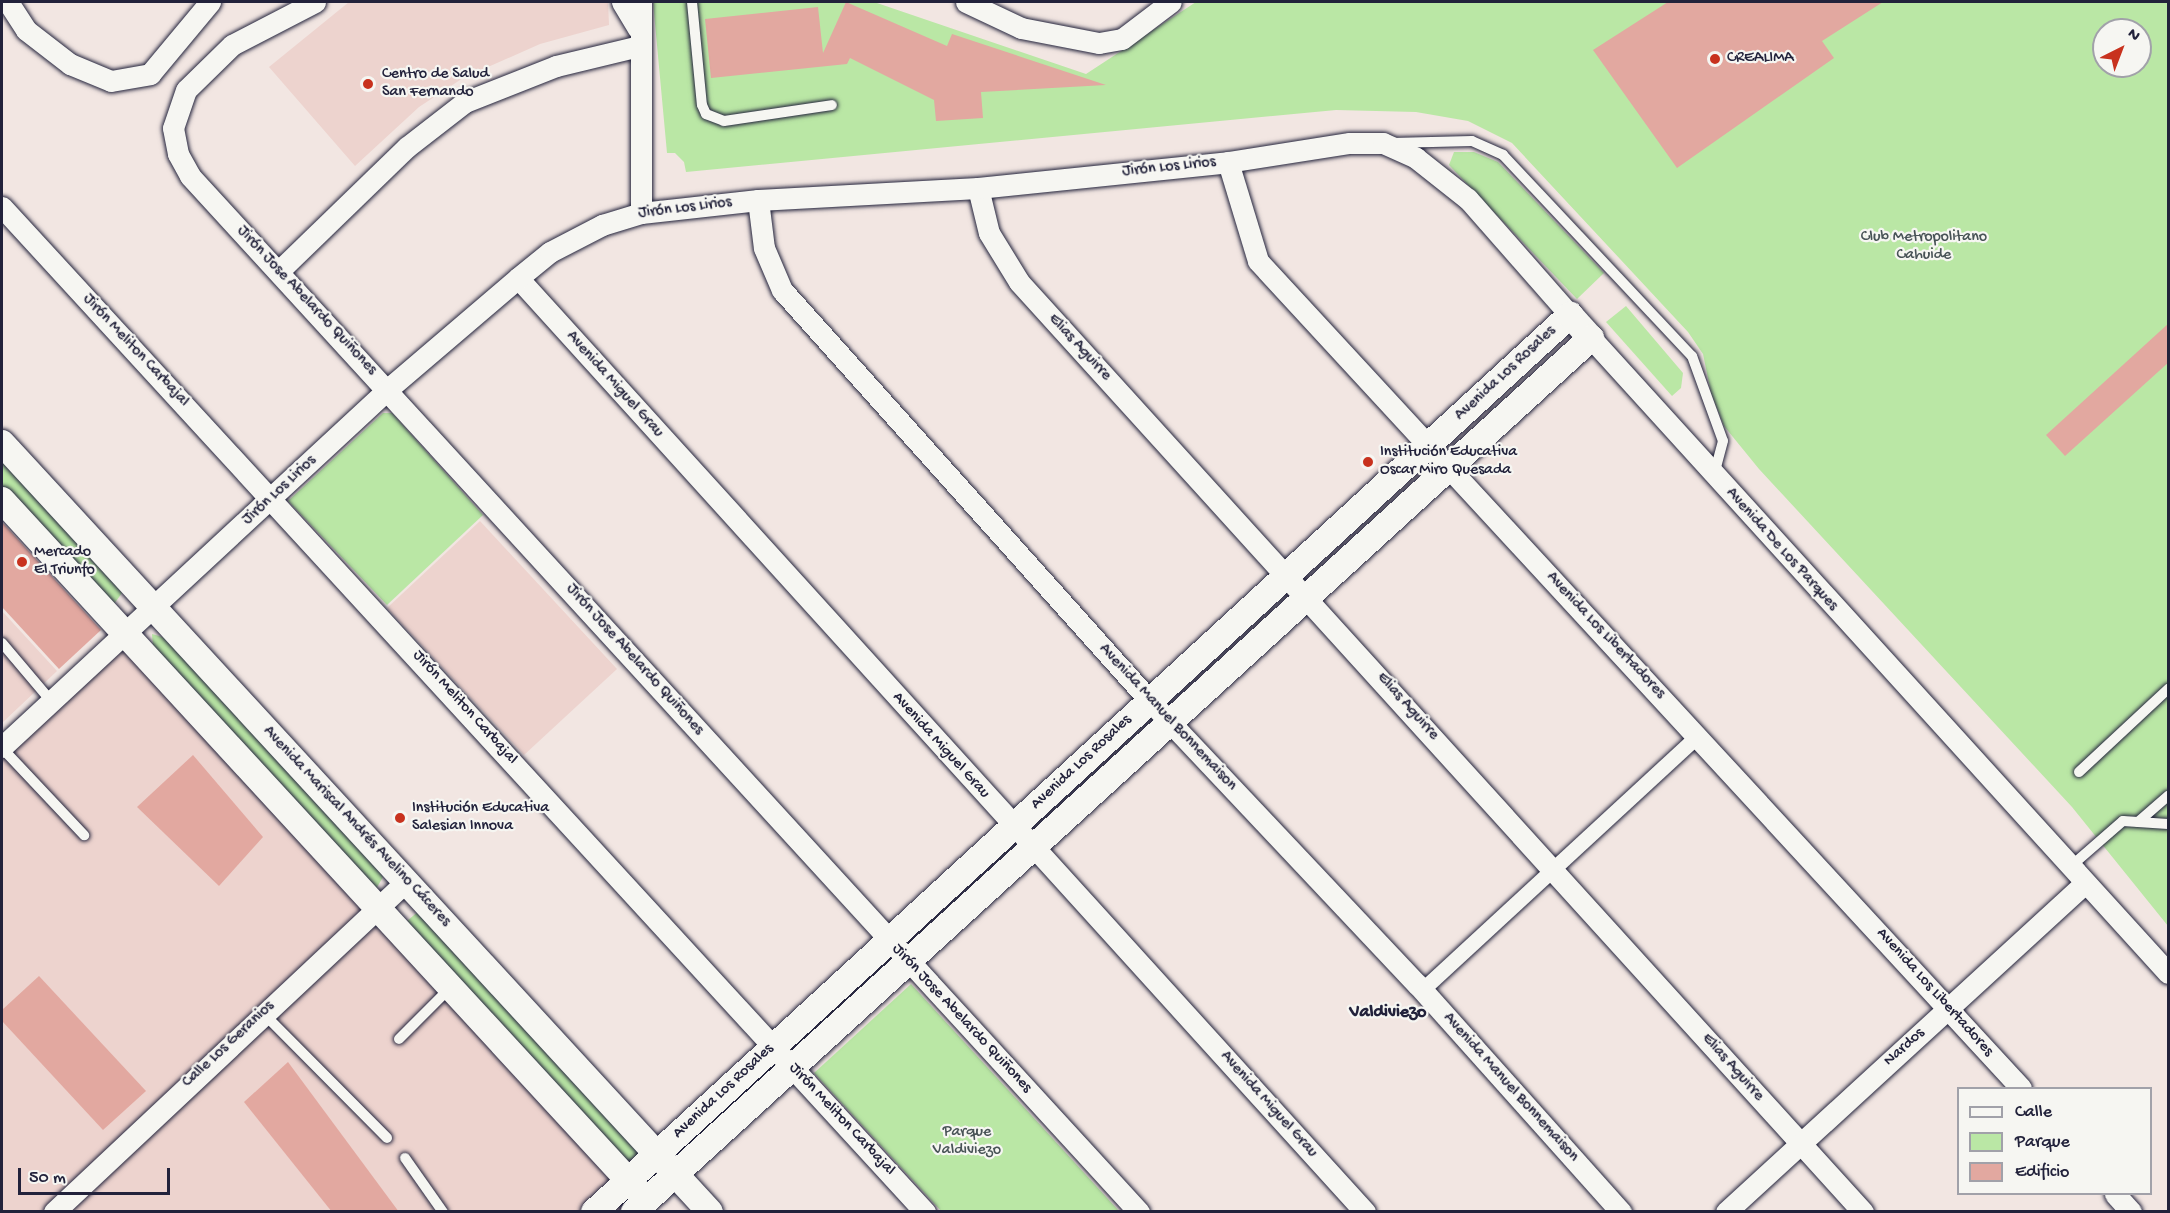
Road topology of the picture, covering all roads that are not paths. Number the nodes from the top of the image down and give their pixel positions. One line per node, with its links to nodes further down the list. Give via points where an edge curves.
1 (8, 2): 2 (street, via 35,37 70,64 111,81 150,74)
2 (208, 2)
3 (315, 2): 17 (street, Jirón Jose Abelardo Quiñones, via 232,45 186,90 173,128 178,154 190,176)
4 (622, 2): 9 (street)
5 (641, 2): 9 (street)
6 (692, 2): 10 (lane, via 706,114 724,121)
7 (966, 2): 8 (street, via 1021,28 1099,43 1122,39)
8 (1171, 2)
9 (639, 38): 16 (street); 17 (street, via 465,102 407,147)
10 (831, 105)
11 (1383, 143): 12 (street, Jirón Los Lirios, via 1350,143); 19 (street, Avenida De Los Parques, via 1416,158 1467,199); 25 (lane, via 1472,141 1503,155 1692,356 1723,441)
12 (1228, 162): 13 (street, Jirón Los Lirios); 23 (street, Avenida Los Libertadores, via 1258,261)
13 (978, 188): 14 (street, Jirón Los Lirios); 28 (street, Elias Aguirre, via 989,233 1019,282)
14 (758, 200): 16 (street, Jirón Los Lirios); 35 (street, Avenida Manuel Bonnemaison, via 764,248 782,290)
15 (2, 207): 26 (street, Jirón Meliton Carbajal)
16 (641, 213): 18 (street, Jirón Los Lirios, via 602,225 550,252)
17 (279, 271): 21 (street, Jirón Jose Abelardo Quiñones)
18 (518, 278): 21 (street, Jirón Los Lirios); 43 (street, Avenida Miguel Grau)
19 (1570, 315): 20 (street, Avenida De Los Parques); 23 (street, Avenida Los Rosales)
20 (1591, 338): 24 (street, Avenida Los Rosales); 25 (street, Avenida De Los Parques)
21 (388, 389): 26 (street, Jirón Los Lirios); 51 (street, Jirón Jose Abelardo Quiñones)
22 (2, 443): 30 (street, Avenida Mariscal Andrés Avelino Cáceres)
23 (1430, 445): 24 (street, Avenida Los Libertadores); 28 (street, Avenida Los Rosales)
24 (1449, 466): 29 (street, Avenida Los Rosales); 37 (street, Avenida Los Libertadores)
25 (1714, 476): 46 (street, Avenida De Los Parques)
26 (272, 498): 30 (street, Jirón Los Lirios); 59 (street, Jirón Meliton Carbajal)
27 (2, 500): 31 (street)
28 (1287, 575): 29 (street, Elias Aguirre); 35 (street, Avenida Los Rosales)
29 (1306, 595): 36 (street, Avenida Los Rosales); 47 (street, Elias Aguirre)
30 (153, 607): 31 (street, Jirón Los Lirios); 48 (street, Avenida Mariscal Andrés Avelino Cáceres)
31 (123, 634): 34 (street, Jirón Los Lirios); 50 (street)
32 (2, 643): 34 (lane)
33 (2169, 688): 39 (lane)
34 (51, 701): 38 (street, Jirón Los Lirios)
35 (1150, 701): 36 (street, Avenida Manuel Bonnemaison); 43 (street, Avenida Los Rosales)
36 (1168, 721): 45 (street, Avenida Los Rosales); 55 (street, Avenida Manuel Bonnemaison)
37 (1697, 736): 47 (street); 56 (street, Avenida Los Libertadores)
38 (2, 747): 44 (lane)
39 (2079, 772)
40 (2169, 796): 41 (lane)
41 (2138, 822): 42 (lane); 46 (lane, via 2123,821)
42 (2169, 824)
43 (1014, 826): 45 (street, Avenida Miguel Grau); 51 (street, Avenida Los Rosales)
44 (84, 835)
45 (1032, 846): 52 (street, Avenida Los Rosales); 76 (street, Avenida Miguel Grau)
46 (2070, 867): 49 (street, Avenida De Los Parques)
47 (1553, 869): 55 (street); 63 (street, Elias Aguirre)
48 (406, 882): 50 (street, Calle Los Geranios); 64 (street, Avenida Mariscal Andrés Avelino Cáceres)
49 (2085, 884): 53 (street, Avenida De Los Parques); 56 (street, Nardos)
50 (377, 908): 54 (street); 57 (street, Calle Los Geranios)
51 (888, 941): 52 (street, Jirón Jose Abelardo Quiñones); 59 (street, Avenida Los Rosales)
52 (906, 961): 60 (street, Avenida Los Rosales); 75 (street, Jirón Jose Abelardo Quiñones)
53 (2169, 973)
54 (450, 988): 58 (lane); 67 (street)
55 (1422, 990): 77 (street, Avenida Manuel Bonnemaison)
56 (1948, 1008): 61 (street, Avenida Los Libertadores); 63 (street, Nardos)
57 (263, 1013): 62 (lane); 70 (street, Calle Los Geranios)
58 (399, 1039)
59 (773, 1047): 60 (street, Jirón Meliton Carbajal); 64 (street, Avenida Los Rosales)
60 (791, 1066): 66 (street, Avenida Los Rosales); 74 (street, Jirón Meliton Carbajal)
61 (2019, 1087)
62 (387, 1138)
63 (1800, 1144): 78 (street, Nardos); 79 (street, Elias Aguirre)
64 (658, 1154): 66 (street, Avenida Mariscal Andrés Avelino Cáceres); 67 (street, Avenida Los Rosales)
65 (405, 1158): 71 (lane)
66 (676, 1173): 69 (street, Avenida Los Rosales); 73 (street, Avenida Mariscal Andrés Avelino Cáceres)
67 (628, 1180): 69 (street); 72 (street, Avenida Los Rosales)
68 (2116, 1195): 80 (street)
69 (646, 1208)
70 (54, 1212)
71 (443, 1212)
72 (594, 1212)
73 (710, 1212)
74 (925, 1212)
75 (1139, 1212)
76 (1365, 1212)
77 (1621, 1212)
78 (1725, 1212)
79 (1863, 1212)
80 (2131, 1212)

